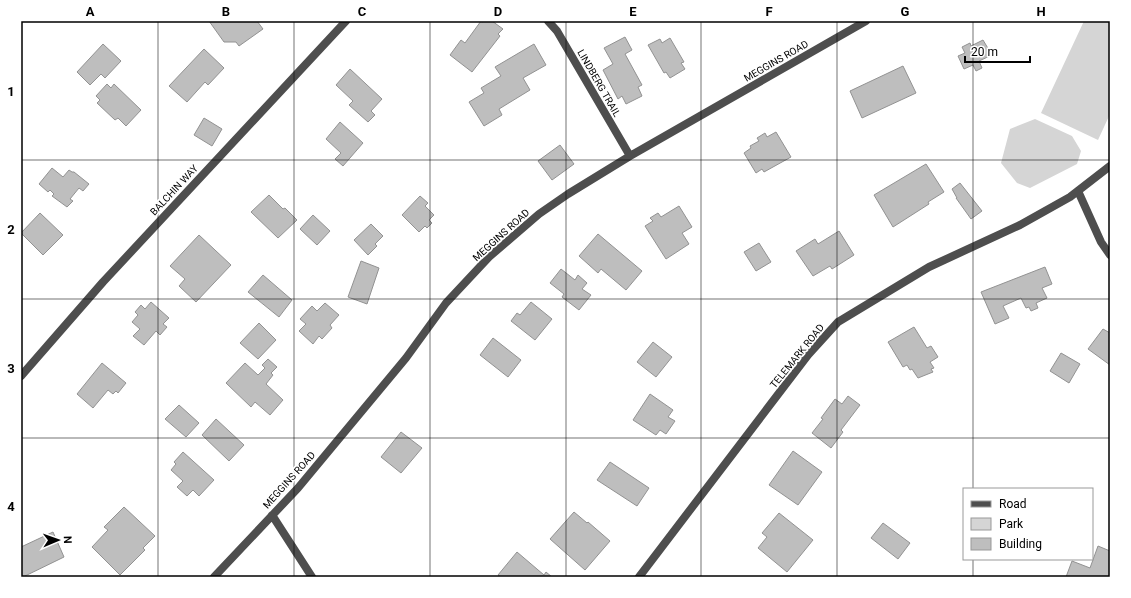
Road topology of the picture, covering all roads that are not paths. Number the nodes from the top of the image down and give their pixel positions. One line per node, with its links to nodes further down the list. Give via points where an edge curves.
1 (346, 21): 8 (street, BALCHIN WAY, via 103,282)
2 (548, 21): 4 (street, LINDBERG TRAIL, via 557,30)
3 (866, 21): 4 (street, MEGGINS ROAD)
4 (630, 156): 9 (street, MEGGINS ROAD, via 539,214 488,257 446,303 406,358 298,488)
5 (1110, 166): 6 (street, TELEMARK ROAD)
6 (1078, 191): 7 (street, via 1101,242); 12 (street, TELEMARK ROAD, via 1020,225 929,267 838,322 808,355)
7 (1110, 254)
8 (21, 376)
9 (272, 514): 10 (street, MEGGINS ROAD); 11 (street)
10 (214, 577)
11 (312, 577)
12 (639, 577)

